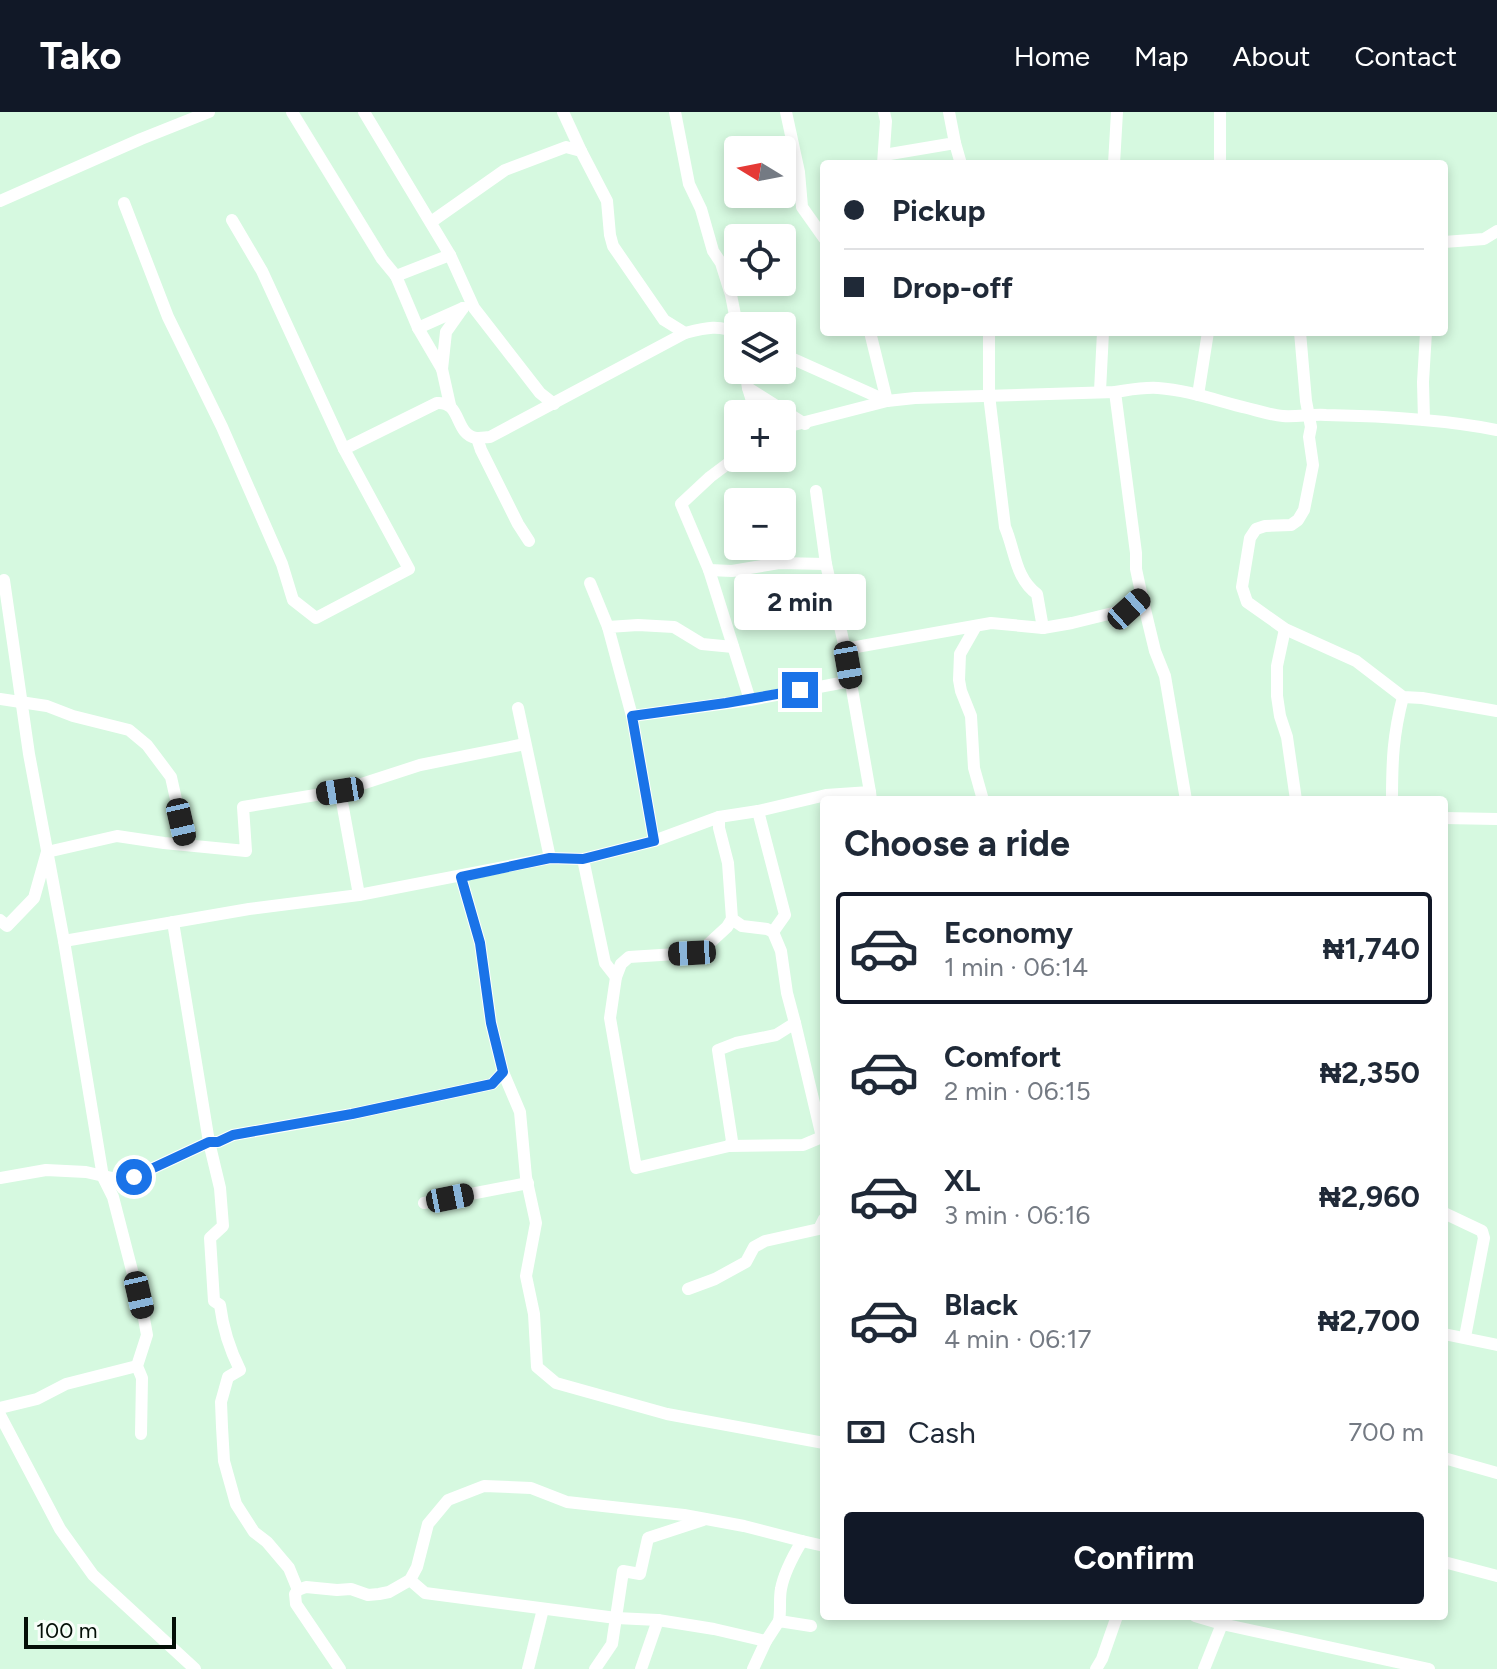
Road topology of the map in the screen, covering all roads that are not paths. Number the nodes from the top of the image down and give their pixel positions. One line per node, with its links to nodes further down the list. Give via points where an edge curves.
1 (209, 112): 17 (street)
2 (292, 112): 25 (street)
3 (364, 112): 20 (street)
4 (563, 112): 12 (street)
5 (675, 112): 27 (street, via 689,184 721,263)
6 (786, 112): 22 (street, via 802,207)
7 (884, 112): 13 (street)
8 (949, 112): 11 (street)
9 (1117, 112): 15 (street)
10 (1220, 112): 16 (street)
11 (955, 143): 13 (street); 14 (street)
12 (581, 151): 20 (street, via 566,147 505,170); 30 (street, via 607,201 613,246 664,320)
13 (884, 160)
14 (960, 160)
15 (1114, 160)
16 (1220, 160)
17 (0, 201)
18 (124, 203): 57 (street, via 168,317 234,455 293,600 316,618 409,569)
19 (232, 220): 57 (street, via 262,271)
20 (431, 222): 24 (street)
21 (1497, 231): 23 (street, via 1484,239)
22 (820, 232)
23 (1448, 242)
24 (450, 255): 25 (street); 26 (street)
25 (396, 276): 28 (street)
26 (469, 308): 28 (street); 38 (street, via 446,332); 43 (street)
27 (732, 312)
28 (418, 328): 38 (street)
29 (724, 329): 30 (street)
30 (685, 333): 48 (street)
31 (871, 336): 47 (street)
32 (989, 336): 44 (street)
33 (1103, 336): 41 (street)
34 (1208, 336): 45 (street)
35 (1300, 336): 51 (street)
36 (1426, 336): 52 (street)
37 (796, 360): 47 (street)
38 (442, 369): 49 (street)
39 (747, 384): 40 (street)
40 (748, 388): 46 (street); 53 (street)
41 (1100, 391): 42 (street); 44 (street)
42 (1115, 392): 45 (street, via 1160,388); 65 (street)
43 (540, 393): 48 (street); 50 (street)
44 (989, 395): 47 (street); 68 (street, via 1005,527 1016,568 1037,594)
45 (1198, 395): 51 (street, via 1274,415)
46 (752, 400)
47 (887, 401): 53 (street)
48 (554, 404): 50 (street)
49 (450, 405): 56 (street, via 463,428); 57 (street, via 437,403)
50 (540, 411): 56 (street, via 490,437)
51 (1309, 414): 52 (street); 69 (street, via 1313,465 1304,510 1291,525 1256,529 1242,587 1247,602)
52 (1424, 420): 55 (street)
53 (805, 424): 54 (street)
54 (796, 426)
55 (1497, 430)
56 (477, 438): 60 (street)
57 (344, 449)
58 (724, 466): 62 (street, via 681,504)
59 (816, 491): 61 (street)
60 (529, 541)
61 (826, 564): 62 (street); 71 (street)
62 (709, 570): 70 (street)
63 (4, 580): 76 (street)
64 (590, 583): 67 (street)
65 (1142, 597): 68 (street, via 1129,609 1104,617); 86 (street, via 1165,676)
66 (976, 626): 68 (street); 71 (street); 85 (street, via 960,654 959,680 971,716 974,768)
67 (608, 627): 70 (street, via 674,627 702,644); 79 (street)
68 (1043, 628)
69 (1285, 629): 73 (street, via 1356,661); 87 (street, via 1277,696)
70 (733, 647): 75 (street)
71 (845, 649): 72 (street)
72 (851, 681): 75 (street); 84 (street)
73 (1403, 697): 78 (street); 88 (street, via 1394,739)
74 (0, 699): 76 (street)
75 (750, 700): 79 (street)
76 (23, 702): 94 (street, via 129,730 147,745 171,777); 95 (street)
77 (518, 708): 80 (street)
78 (1497, 711)
79 (632, 716): 93 (street)
80 (525, 744): 81 (street, via 420,765); 96 (street)
81 (340, 791): 94 (street, via 243,807 246,851); 99 (street)
82 (820, 796): 89 (street)
83 (822, 796): 84 (street)
84 (870, 796)
85 (982, 796)
86 (1185, 796)
87 (1295, 796)
88 (1392, 796)
89 (758, 811): 90 (street); 103 (street, via 785,915)
90 (719, 817): 93 (street); 100 (street)
91 (1448, 818): 92 (street)
92 (1497, 819)
93 (654, 841): 97 (street)
94 (186, 844): 95 (street, via 117,836)
95 (47, 852): 101 (street, via 34,898 7,926); 104 (street)
96 (550, 858): 97 (street); 98 (street)
97 (583, 859): 105 (street, via 605,963)
98 (461, 877): 99 (street); 107 (street, via 480,943)
99 (359, 895): 102 (street)
100 (732, 919): 103 (street); 105 (street, via 702,950 629,957)
101 (0, 920)
102 (173, 922): 104 (street); 110 (street)
103 (773, 932): 106 (street)
104 (64, 941): 112 (street)
105 (616, 977): 111 (street, via 610,1018 636,1168)
106 (795, 1023): 108 (street); 111 (street, via 776,1035 718,1050)
107 (503, 1072): 110 (street, via 492,1084); 114 (street, via 520,1112)
108 (820, 1129)
109 (820, 1138): 111 (street, via 803,1145)
110 (209, 1142): 112 (street, via 134,1177); 135 (street, via 223,1226 210,1238 214,1301 220,1305 240,1370 228,1377 221,1402 224,1461 236,1504 289,1568)
111 (729, 1146)
112 (103, 1177): 113 (street, via 46,1170); 122 (street, via 113,1197 147,1335)
113 (0, 1178)
114 (528, 1183): 115 (street); 126 (street, via 536,1223 526,1276 537,1367 556,1383 667,1414)
115 (424, 1203)
116 (1448, 1215): 120 (street, via 1482,1231 1484,1238)
117 (820, 1227): 118 (street, via 765,1241 754,1247 746,1262)
118 (688, 1289)
119 (1448, 1335): 120 (street)
120 (1465, 1337): 121 (street)
121 (1497, 1345)
122 (137, 1366): 123 (street); 125 (street, via 142,1378)
123 (0, 1408)
124 (0, 1415): 145 (street, via 60,1529 93,1575)
125 (141, 1434)
126 (820, 1442)
127 (1448, 1459): 128 (street)
128 (1497, 1473)
129 (703, 1520): 130 (street); 134 (street, via 567,1502 531,1488 484,1486 448,1500 428,1524); 137 (street, via 648,1538 640,1574 623,1571)
130 (802, 1541): 131 (street); 141 (street, via 780,1590)
131 (820, 1545)
132 (1448, 1563): 133 (street)
133 (1497, 1576)
134 (410, 1580): 135 (street, via 389,1592 368,1595 343,1588); 136 (street, via 425,1593)
135 (298, 1590): 146 (street, via 296,1604)
136 (543, 1609): 137 (street); 147 (street)
137 (616, 1618): 138 (street); 148 (street, via 612,1644)
138 (658, 1620): 144 (street); 149 (street)
139 (1116, 1620): 151 (street)
140 (1208, 1620): 142 (street)
141 (779, 1621): 143 (street); 144 (street)
142 (1222, 1624): 152 (street); 153 (street)
143 (811, 1626)
144 (766, 1641): 150 (street)
145 (195, 1669)
146 (340, 1669)
147 (528, 1669)
148 (595, 1669)
149 (641, 1669)
150 (753, 1669)
151 (1096, 1669)
152 (1204, 1669)
153 (1429, 1669)

